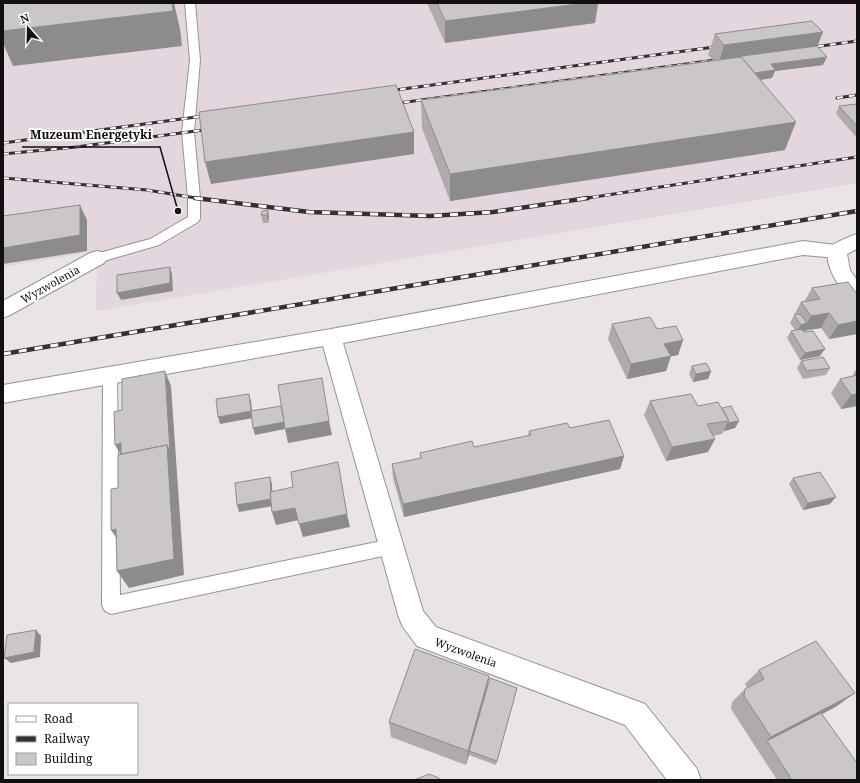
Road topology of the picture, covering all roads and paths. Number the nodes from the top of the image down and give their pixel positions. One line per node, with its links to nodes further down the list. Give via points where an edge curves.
1 (190, 3): 4 (lane, via 195,60 188,132 194,219 154,242)
2 (857, 241): 3 (street)
3 (837, 252): 5 (street, via 840,272); 7 (street, via 803,248)
4 (97, 258): 6 (street, Wyzwolenia)
5 (857, 294)
6 (3, 310)
7 (331, 337): 8 (street); 10 (street, Wyzwolenia)
8 (110, 375): 9 (street); 10 (lane, via 111,605)
9 (3, 394)
10 (391, 547): 11 (street, Wyzwolenia, via 412,618 427,637 635,714)
11 (686, 780)

